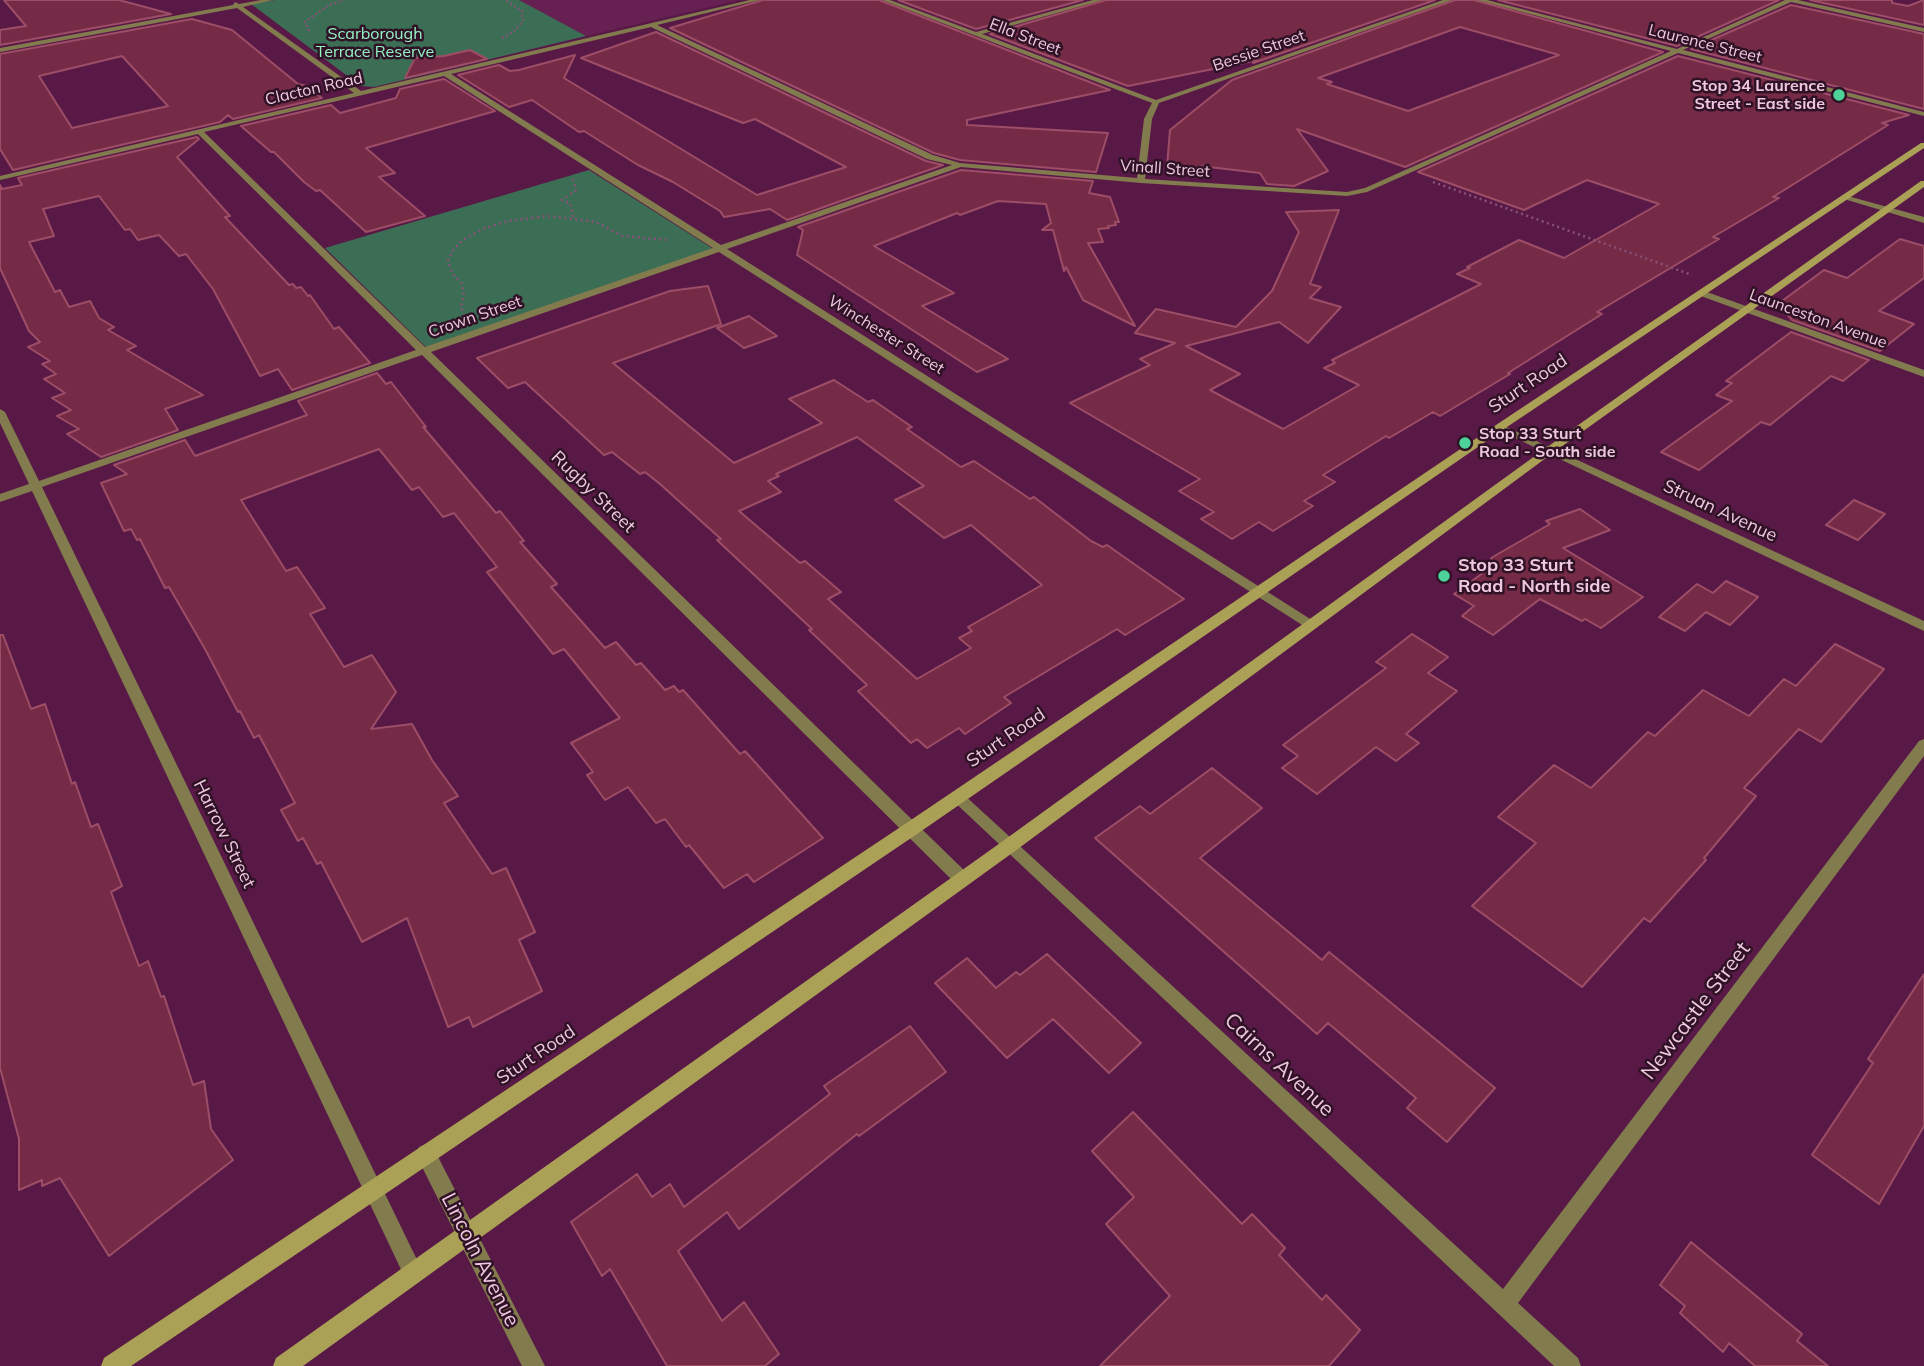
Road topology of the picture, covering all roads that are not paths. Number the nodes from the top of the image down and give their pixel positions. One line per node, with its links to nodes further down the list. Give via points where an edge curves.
1 (230, 0): 9 (street)
2 (270, 0): 9 (street)
3 (757, 0): 10 (street, Clacton Road)
4 (884, 0): 12 (street, Ella Street)
5 (1100, 0): 12 (street)
6 (1449, 0): 17 (street, Bessie Street)
7 (1480, 0): 14 (street, Laurence Street)
8 (1790, 0): 11 (street); 14 (street, Vinall Street)
9 (238, 6): 13 (street); 16 (street)
10 (652, 25): 15 (street, Clacton Road); 21 (street, Vinall Street, via 930,157)
11 (1924, 30)
12 (977, 34): 17 (street, Ella Street)
13 (0, 50)
14 (1676, 51): 18 (street, Laurence Street); 23 (street, Vinall Street, via 1367,190 1347,194)
15 (445, 73): 16 (street, Clacton Road); 28 (street, Winchester Street)
16 (359, 93): 19 (street, Clacton Road)
17 (1156, 102): 23 (street, via 1148,119)
18 (1924, 114)
19 (199, 131): 22 (street, Clacton Road); 31 (street, Rugby Street)
20 (1924, 145): 25 (main road, Sturt Road)
21 (960, 165): 23 (street, Vinall Street); 28 (street, Crown Street)
22 (0, 177)
23 (1141, 181)
24 (1924, 183): 26 (main road)
25 (1847, 197): 26 (street); 29 (main road, Sturt Road)
26 (1888, 209): 27 (street); 30 (main road)
27 (1924, 220)
28 (719, 249): 31 (street, Crown Street); 38 (street, Winchester Street)
29 (1701, 293): 30 (street, Launceston Avenue); 34 (main road, Sturt Road)
30 (1746, 310): 32 (street, Launceston Avenue); 35 (main road)
31 (424, 351): 36 (street, Crown Street); 43 (street, Rugby Street)
32 (1924, 374)
33 (0, 412): 36 (street, Harrow Street)
34 (1500, 427): 35 (street, Struan Avenue); 38 (main road, Sturt Road)
35 (1550, 450): 39 (main road); 40 (street, Struan Avenue)
36 (36, 486): 37 (street, Crown Street); 47 (street, Harrow Street)
37 (0, 498)
38 (1260, 592): 39 (street, Winchester Street); 42 (main road, Sturt Road)
39 (1310, 625): 44 (main road)
40 (1924, 626)
41 (1924, 745): 50 (street, Newcastle Street)
42 (957, 797): 43 (main road, Sturt Road); 44 (street, Cairns Avenue)
43 (911, 829): 45 (street, Rugby Street); 46 (main road, Sturt Road)
44 (1009, 846): 45 (main road); 50 (street, Cairns Avenue)
45 (962, 879): 48 (main road)
46 (426, 1154): 47 (main road, Sturt Road); 48 (street, Lincoln Avenue)
47 (373, 1190): 49 (street, Harrow Street); 51 (main road, Sturt Road)
48 (466, 1234): 49 (main road); 53 (street, Lincoln Avenue)
49 (413, 1273): 52 (main road)
50 (1504, 1305): 54 (street, Cairns Avenue)
51 (112, 1366)
52 (284, 1366)
53 (534, 1366)
54 (1570, 1366)

